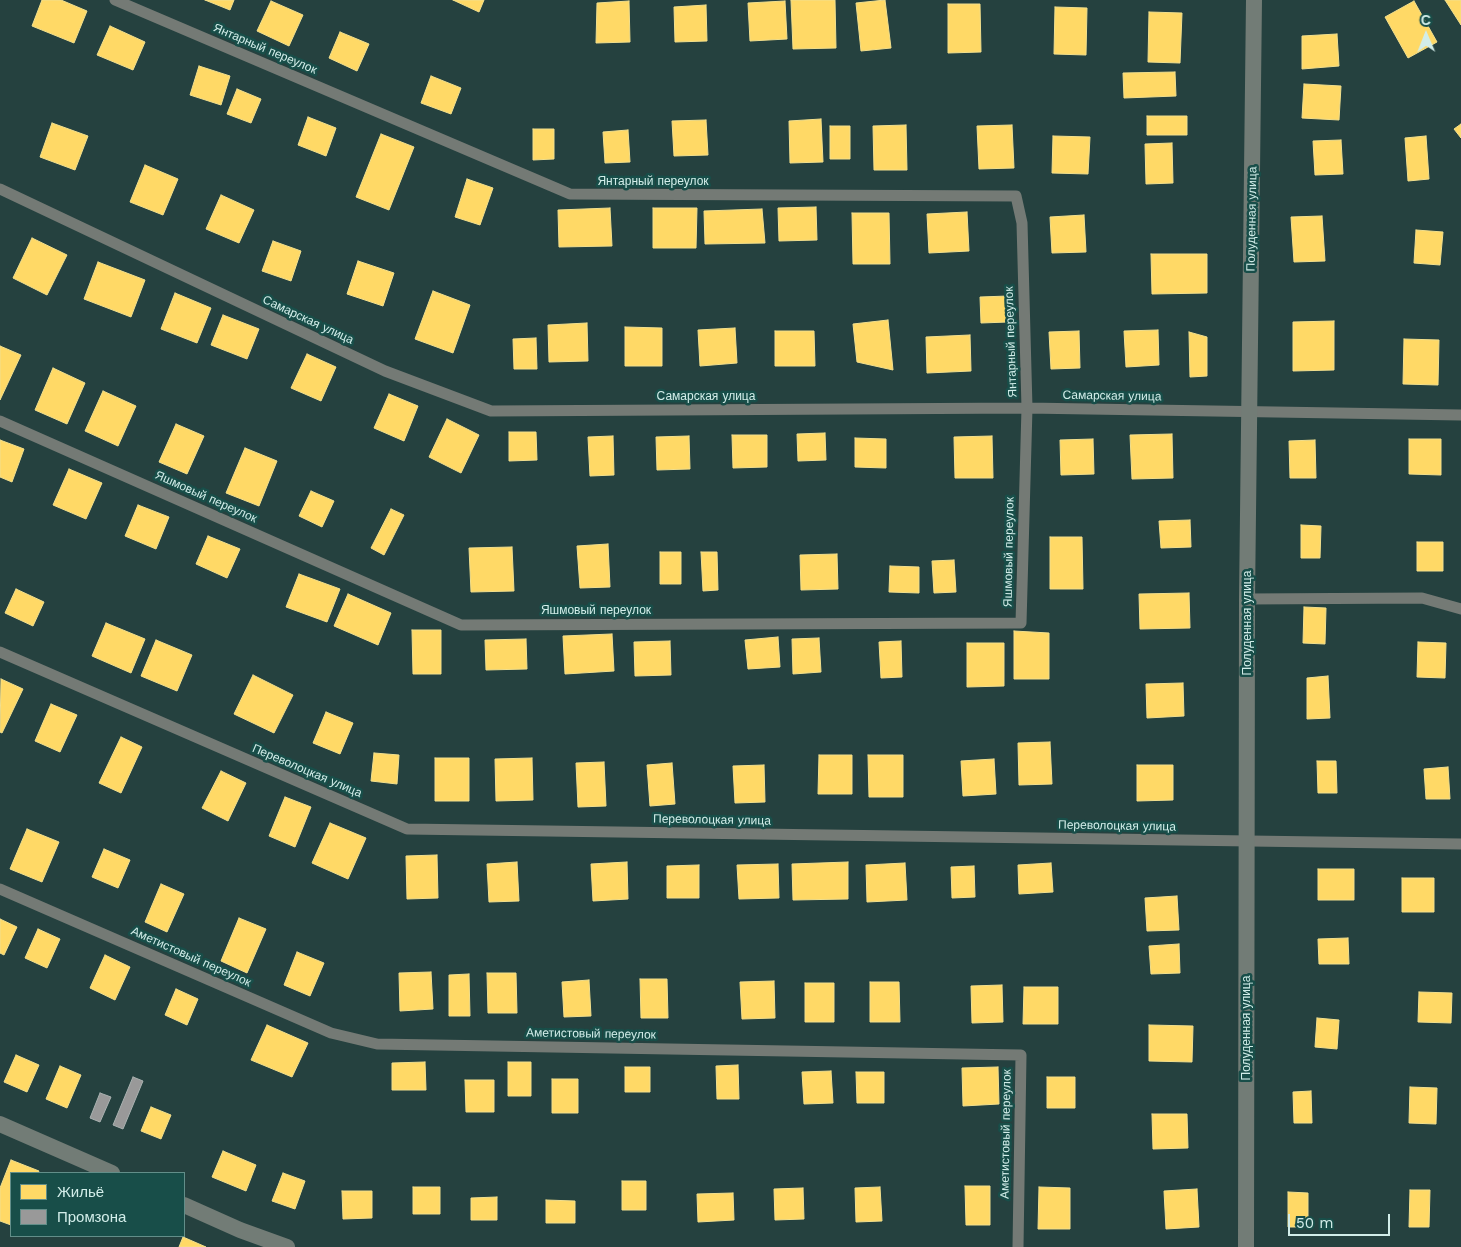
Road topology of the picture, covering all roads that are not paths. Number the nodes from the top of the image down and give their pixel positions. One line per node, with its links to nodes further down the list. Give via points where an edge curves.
1 (115, 0): 4 (street, Янтарный переулок, via 570,194 1016,196 1022,224)
2 (1254, 0): 5 (street, Полуденная улица)
3 (0, 189): 4 (street, Самарская улица, via 385,371 491,411)
4 (1027, 408): 5 (street, Самарская улица); 7 (street, Яшмовый переулок, via 1021,623 461,625)
5 (1250, 412): 6 (street, Самарская улица); 8 (street, Полуденная улица)
6 (1461, 415)
7 (0, 421)
8 (1247, 599): 9 (street, via 1422,598); 11 (street, Полуденная улица)
9 (1461, 609)
10 (0, 652): 11 (street, Переволоцкая улица, via 408,829)
11 (1247, 842): 12 (street, Переволоцкая улица); 19 (street, Полуденная улица)
12 (1461, 844)
13 (0, 888): 18 (street, Аметистовый переулок, via 331,1034 377,1044 1021,1055)
14 (0, 1124): 15 (street)
15 (110, 1172)
16 (185, 1205): 17 (street)
17 (287, 1247)
18 (1018, 1247)
19 (1246, 1247)

